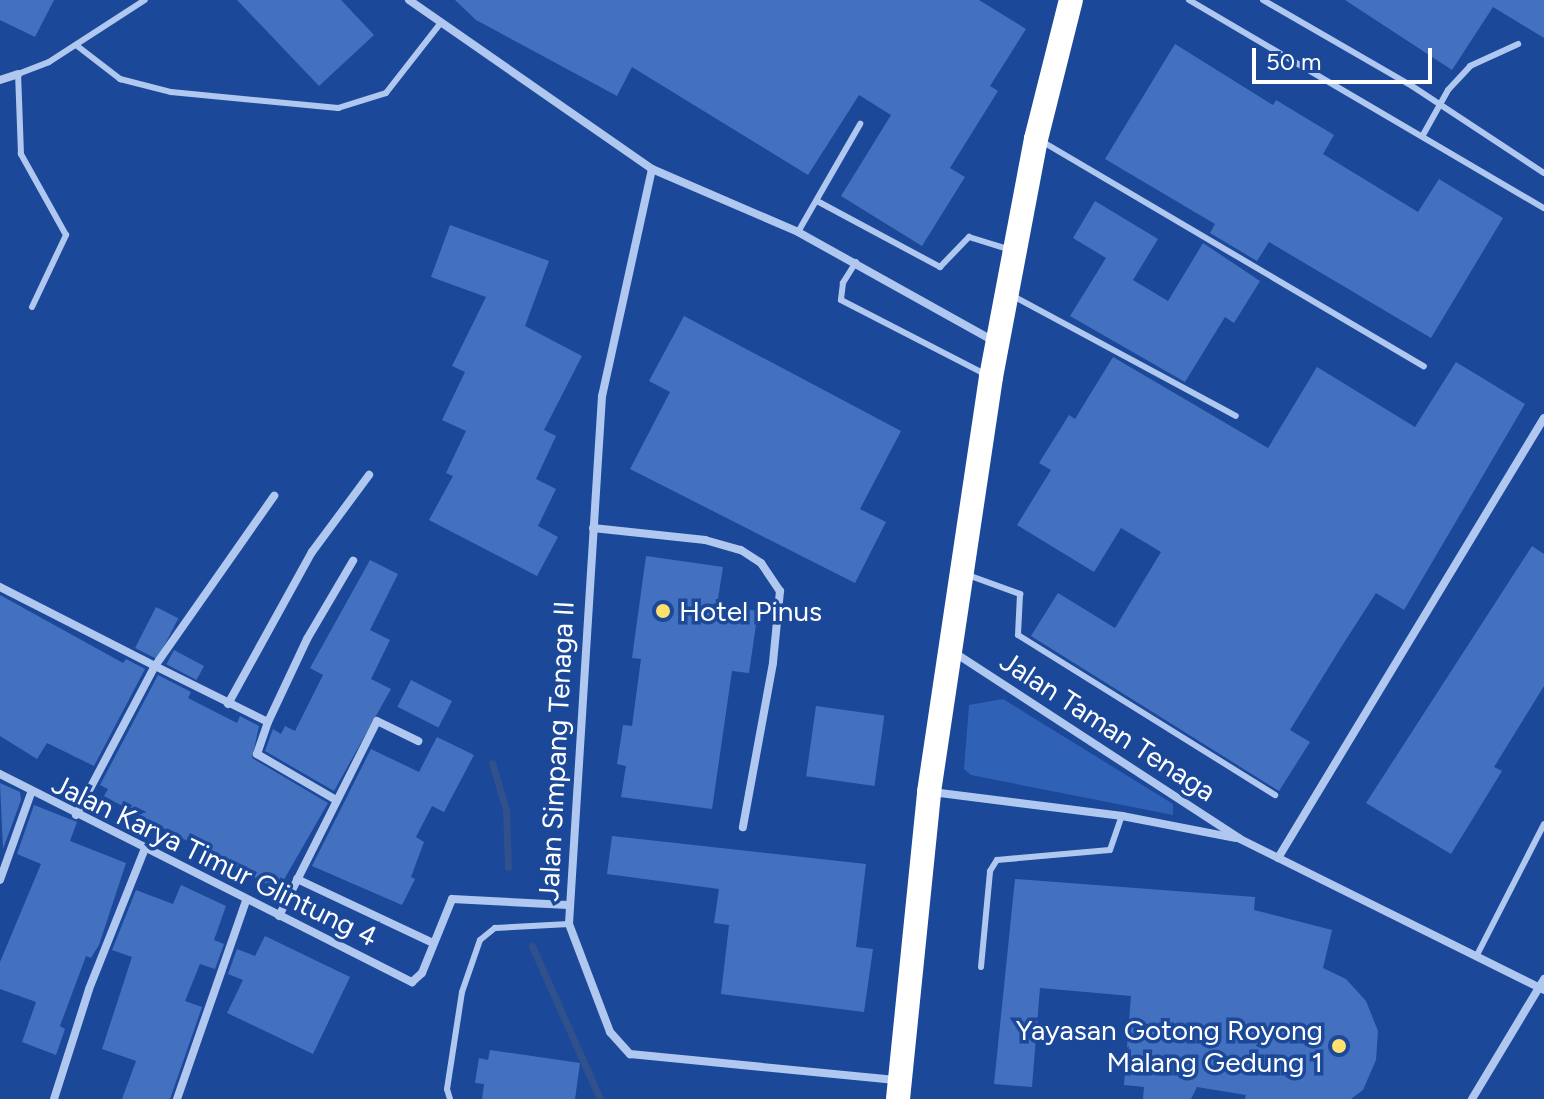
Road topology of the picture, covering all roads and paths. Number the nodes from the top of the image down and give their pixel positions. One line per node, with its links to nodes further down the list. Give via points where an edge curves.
1 (145, 0): 8 (lane)
2 (409, 0): 6 (street)
3 (1071, 0): 14 (highway)
4 (1189, 0): 13 (lane)
5 (1263, 0): 11 (lane)
6 (440, 24): 8 (lane, via 386,93 338,108 171,92 120,79); 15 (street)
7 (1518, 44): 11 (lane, via 1470,66)
8 (76, 45): 9 (lane)
9 (18, 74): 10 (street); 23 (lane, via 21,154 66,235)
10 (0, 80)
11 (1440, 105): 13 (lane); 16 (lane)
12 (860, 124): 17 (lane)
13 (1423, 135): 18 (lane)
14 (1036, 139): 20 (highway); 25 (lane, via 1086,163)
15 (652, 169): 19 (street); 31 (street, Jalan Simpang Tenaga II, via 602,396)
16 (1544, 173)
17 (817, 201): 19 (lane); 20 (lane, via 940,267 969,237)
18 (1544, 208)
19 (798, 232): 21 (street)
20 (1013, 251): 22 (highway)
21 (856, 262): 24 (street); 26 (lane, via 843,283 841,300)
22 (1007, 292): 24 (highway); 27 (lane)
23 (32, 307)
24 (997, 343): 26 (highway)
25 (1424, 366)
26 (991, 377): 33 (highway)
27 (1236, 416)
28 (1544, 418): 51 (street)
29 (369, 475): 37 (street, via 312,552)
30 (274, 496): 36 (street)
31 (593, 528): 48 (street, via 705,540 741,550 761,563 780,591 773,663); 55 (street, Jalan Simpang Tenaga II)
32 (353, 561): 38 (street, via 307,639)
33 (962, 573): 35 (highway); 43 (lane, via 1020,594 1018,635)
34 (0, 587): 36 (street)
35 (951, 650): 41 (highway); 49 (street, Jalan Taman Tenaga)
36 (155, 666): 37 (street); 45 (street)
37 (228, 704): 38 (street)
38 (268, 722): 44 (street, via 257,754)
39 (418, 741): 44 (street, via 377,721)
40 (0, 774): 42 (street, Jalan Karya Timur Glintung 4)
41 (929, 792): 46 (street, Jalan Taman Tenaga); 62 (highway)
42 (31, 793): 45 (street, Jalan Karya Timur Glintung 4); 53 (street)
43 (1275, 795)
44 (336, 800): 52 (street)
45 (76, 815): 50 (street, Jalan Karya Timur Glintung 4)
46 (1122, 816): 49 (street, Jalan Taman Tenaga); 60 (lane, via 1110,850 997,860 990,871)
47 (1544, 824): 59 (lane)
48 (743, 827)
49 (1240, 839): 51 (street, Jalan Taman Tenaga)
50 (145, 848): 54 (street, Jalan Karya Timur Glintung 4); 63 (street, via 89,989)
51 (1278, 858): 59 (street, Jalan Taman Tenaga)
52 (297, 879): 56 (street); 58 (street)
53 (0, 880)
54 (246, 901): 56 (street, Jalan Karya Timur Glintung 4); 64 (street)
55 (568, 905): 57 (street, Jalan Simpang Tenaga II); 58 (street, via 452,899)
56 (279, 916): 58 (street, Jalan Karya Timur Glintung 4, via 412,982 420,978)
57 (569, 924): 62 (street, Jalan Simpang Tenaga II, via 610,1032 630,1054); 65 (lane, via 495,928 480,940 462,992 447,1089)
58 (433, 943)
59 (1477, 955): 61 (street, Jalan Taman Tenaga)
60 (981, 967)
61 (1542, 985): 66 (street)
62 (900, 1090)
63 (54, 1099)
64 (177, 1099)
65 (450, 1099)
66 (1472, 1099)

